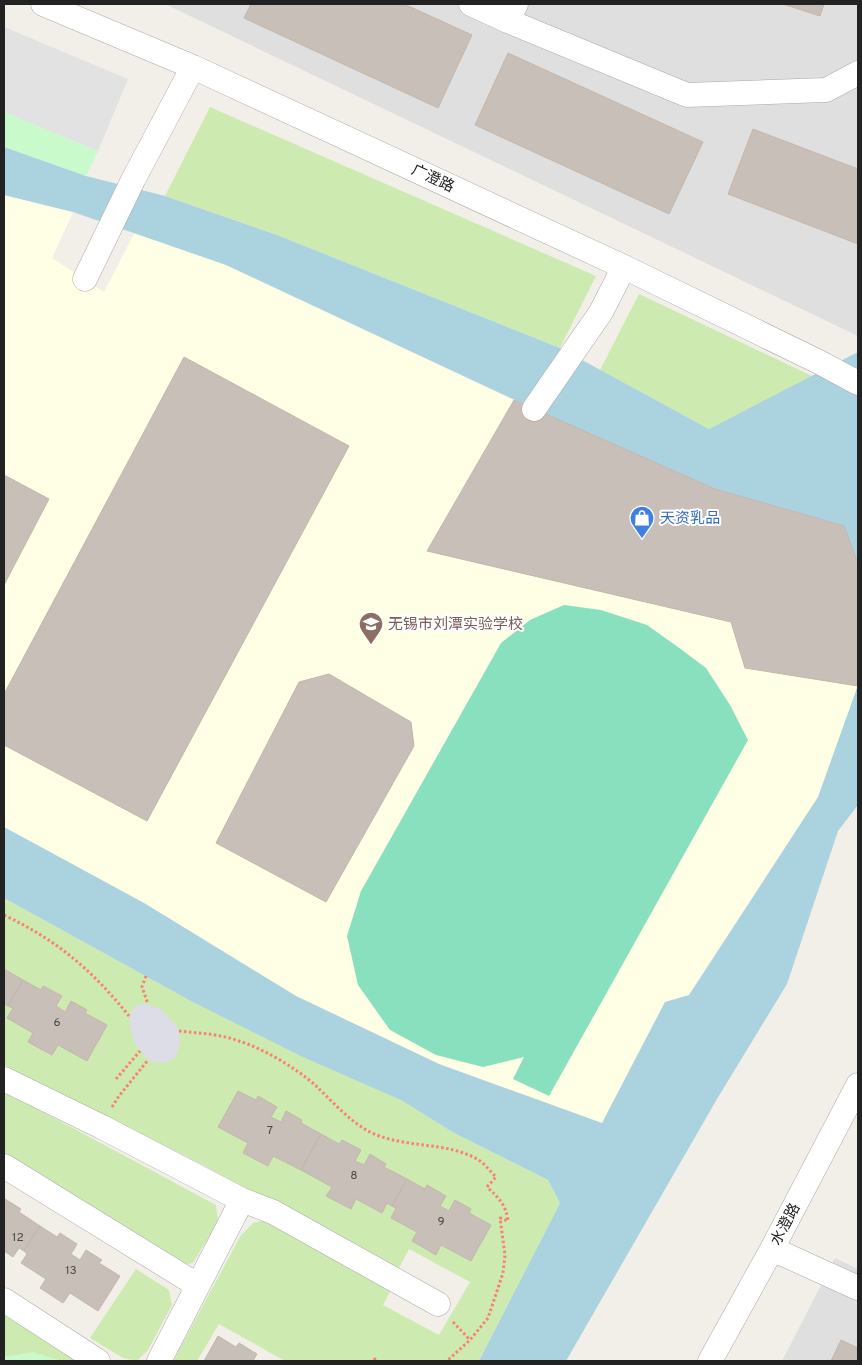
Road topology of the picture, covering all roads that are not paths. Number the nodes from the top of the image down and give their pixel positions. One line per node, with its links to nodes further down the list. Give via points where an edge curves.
1 (43, 4): 4 (street, 广澄路)
2 (471, 4): 3 (street)
3 (512, 12): 5 (street, via 687,95 826,90)
4 (193, 67): 6 (street, 广澄路); 7 (street)
5 (858, 73)
6 (624, 267): 8 (street, 广澄路); 9 (street, via 601,312)
7 (85, 279)
8 (858, 383)
9 (534, 409)
10 (4, 1079): 13 (street)
11 (858, 1085): 14 (street, 水澄路)
12 (4, 1166): 15 (street)
13 (242, 1200): 15 (street); 18 (street, via 273,1212)
14 (772, 1249): 16 (street); 21 (street, 水澄路)
15 (197, 1285): 20 (street)
16 (858, 1288)
17 (4, 1300): 19 (street)
18 (438, 1304)
19 (98, 1361)
20 (159, 1361)
21 (710, 1361)

